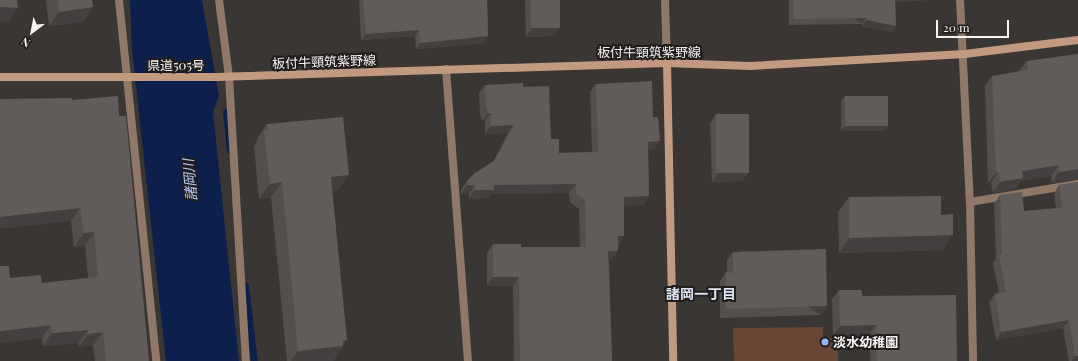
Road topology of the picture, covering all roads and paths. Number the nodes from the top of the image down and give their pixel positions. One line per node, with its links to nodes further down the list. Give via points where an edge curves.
1 (119, 0): 12 (street)
2 (219, 0): 11 (street)
3 (665, 0): 7 (street)
4 (960, 0): 6 (street)
5 (1078, 40): 6 (main road, 板付牛頸筑紫野線)
6 (965, 54): 7 (main road, 板付牛頸筑紫野線, via 750,66); 14 (street)
7 (667, 63): 8 (main road, 板付牛頸筑紫野線); 18 (main road)
8 (446, 69): 11 (main road, 板付牛頸筑紫野線); 17 (street)
9 (0, 77): 12 (main road, 県道505号)
10 (218, 77): 11 (main road, 板付牛頸筑紫野線); 12 (main road, 県道505号)
11 (229, 77): 16 (street)
12 (130, 78): 15 (street)
13 (1078, 184): 14 (street)
14 (970, 202): 19 (street)
15 (156, 361)
16 (246, 361)
17 (468, 361)
18 (673, 361)
19 (973, 361)

